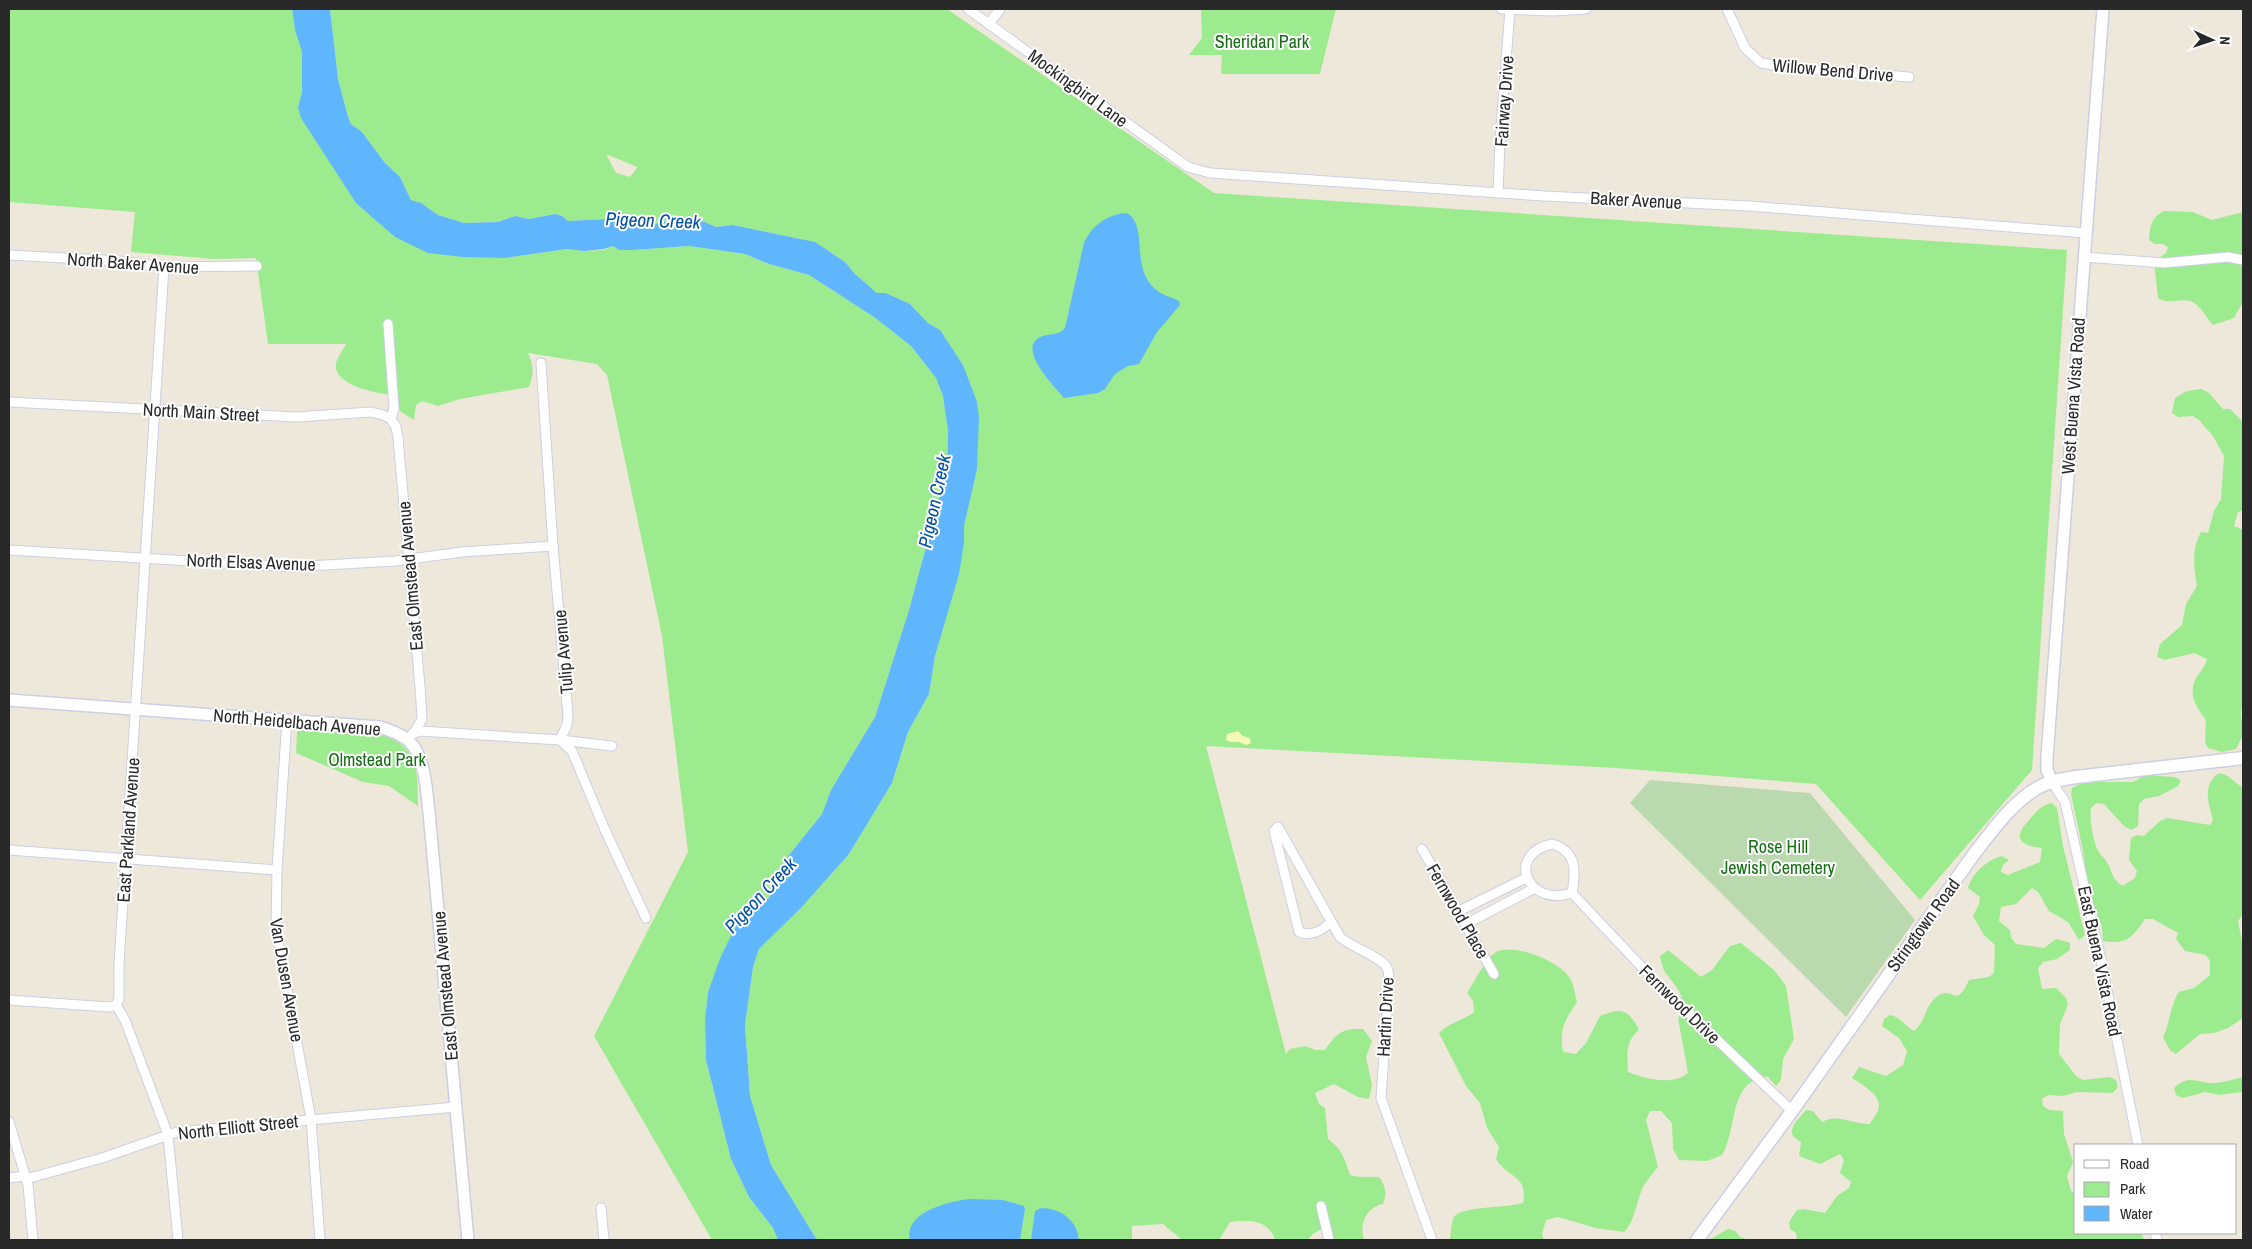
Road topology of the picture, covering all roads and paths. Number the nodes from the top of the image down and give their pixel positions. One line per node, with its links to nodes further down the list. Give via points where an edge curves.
1 (968, 9): 7 (street, Mockingbird Lane)
2 (1000, 9): 7 (street)
3 (1507, 9): 4 (street); 10 (street, Fairway Drive)
4 (1586, 9)
5 (1727, 9): 8 (street, Willow Bend Drive, via 1745,48 1761,63)
6 (2103, 9): 11 (street, West Buena Vista Road)
7 (989, 24): 9 (street, Mockingbird Lane)
8 (1910, 77)
9 (1188, 167): 10 (street, Baker Avenue, via 1210,173)
10 (1498, 193): 11 (street, Baker Avenue, via 1749,206)
11 (2085, 233): 13 (street, West Buena Vista Road)
12 (9, 255): 16 (street, North Baker Avenue, via 120,261)
13 (2084, 257): 14 (street, via 2164,263 2228,257); 33 (street, West Buena Vista Road, via 2047,757 2047,770)
14 (2243, 260)
15 (257, 266): 16 (street, North Baker Avenue)
16 (164, 267): 20 (street, East Parkland Avenue)
17 (388, 324): 21 (street, via 394,408)
18 (541, 363): 22 (street, Tulip Avenue)
19 (9, 402): 20 (street, North Main Street)
20 (156, 410): 21 (street, North Main Street, via 297,417 370,412); 24 (street, East Parkland Avenue)
21 (391, 419): 25 (street, East Olmstead Avenue, via 398,438)
22 (553, 546): 25 (street, North Elsas Avenue); 30 (street, Tulip Avenue, via 568,715)
23 (9, 550): 24 (street, North Elsas Avenue)
24 (145, 559): 25 (street, North Elsas Avenue, via 291,567); 27 (street, East Parkland Avenue)
25 (408, 559): 29 (street, East Olmstead Avenue, via 422,719)
26 (9, 700): 27 (street, North Heidelbach Avenue)
27 (135, 709): 28 (street, North Heidelbach Avenue); 36 (street, East Parkland Avenue)
28 (287, 720): 29 (street, North Heidelbach Avenue, via 380,727); 37 (street, Van Dusen Avenue)
29 (409, 735): 30 (street, North Heidelbach Avenue, via 420,731); 48 (street, East Olmstead Avenue, via 417,751 426,789)
30 (560, 740): 31 (street, North Heidelbach Avenue); 42 (street, via 572,751)
31 (612, 746)
32 (2243, 758): 33 (main road, Stringtown Road)
33 (2052, 782): 49 (main road, Stringtown Road, via 2032,792 1990,833); 53 (street, East Buena Vista Road, via 2065,802)
34 (1422, 849): 41 (street, Fernwood Place)
35 (9, 850): 36 (street)
36 (126, 858): 37 (street); 47 (street, East Parkland Avenue, via 119,999)
37 (277, 870): 50 (street, Van Dusen Avenue, via 276,930)
38 (1526, 878): 39 (street); 40 (street, via 1526,865 1531,854 1541,846 1552,844 1562,847 1572,856 1574,864); 41 (street)
39 (1533, 889): 40 (street, via 1541,894 1561,897); 44 (street)
40 (1572, 893): 49 (street, Fernwood Drive, via 1653,979)
41 (1459, 911): 44 (street, Fernwood Place)
42 (646, 918)
43 (1330, 922): 43 (street, Hartin Drive, via 1278,827 1274,830 1299,932 1306,934 1322,930); 64 (street, Hartin Drive, via 1348,944 1376,958 1388,970 1380,1098)
44 (1466, 924): 45 (street, Fernwood Place)
45 (1494, 974)
46 (9, 1000): 47 (street)
47 (116, 1005): 52 (street, via 125,1020)
48 (456, 1107): 50 (street, North Elliott Street); 61 (street, East Olmstead Avenue)
49 (1792, 1111): 65 (main road, Stringtown Road)
50 (311, 1119): 52 (street, North Elliott Street); 60 (street, Van Dusen Avenue)
51 (9, 1122): 54 (street)
52 (168, 1134): 54 (street, North Elliott Street, via 102,1158); 59 (street)
53 (2138, 1144)
54 (26, 1177): 55 (street, North Elliott Street); 58 (street)
55 (9, 1178)
56 (1321, 1206): 63 (street)
57 (601, 1208): 62 (street)
58 (33, 1240)
59 (178, 1240)
60 (320, 1240)
61 (468, 1240)
62 (604, 1240)
63 (1329, 1240)
64 (1432, 1240)
65 (1697, 1240)

